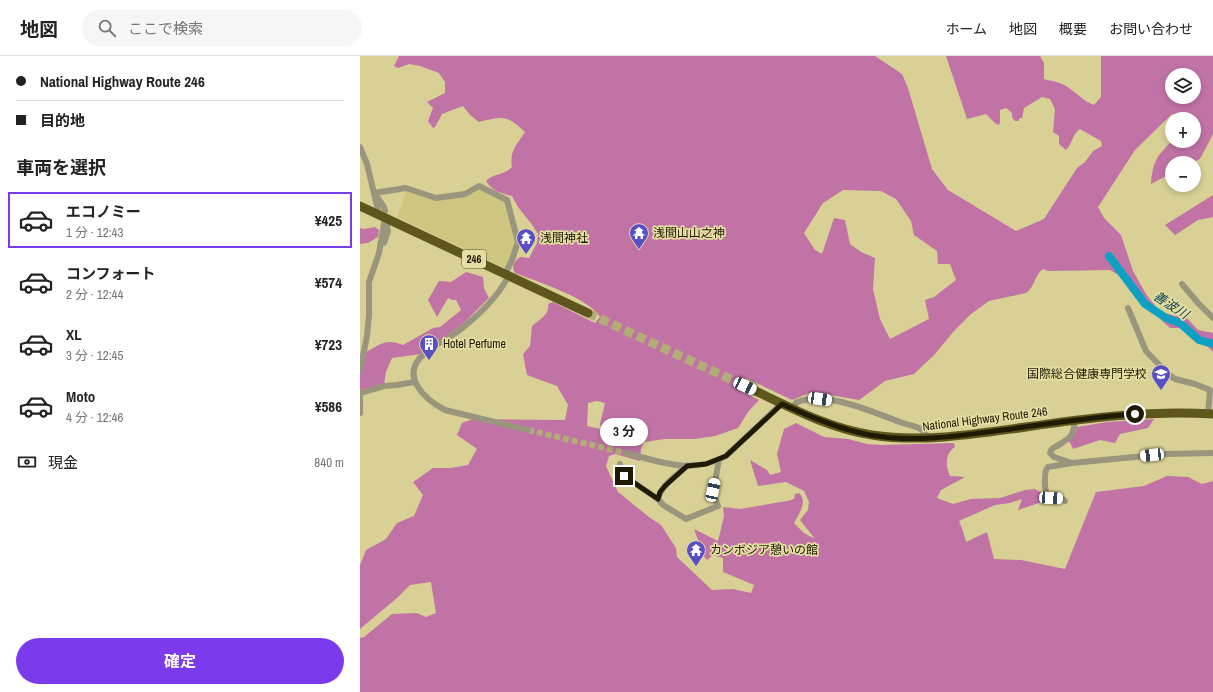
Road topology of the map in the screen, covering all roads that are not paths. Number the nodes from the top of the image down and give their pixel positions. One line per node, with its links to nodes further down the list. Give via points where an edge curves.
1 (360, 147): 2 (street)
2 (374, 193): 4 (street); 5 (street, via 406,188 436,198 465,194 480,186 507,200 518,242)
3 (360, 206): 4 (highway, 246)
4 (384, 217): 5 (highway, 246); 10 (street, via 379,251 369,282 367,336)
5 (507, 274): 8 (highway, 246); 11 (street, via 499,292 474,317 420,358 413,372)
6 (1182, 284): 9 (street)
7 (1128, 308): 18 (street, via 1146,351 1169,375 1210,390)
8 (588, 312)
9 (1213, 318)
10 (360, 371)
11 (414, 382): 13 (street, via 384,386); 20 (street, via 425,396 445,410)
12 (745, 386): 15 (highway, National Highway Route 246)
13 (360, 393)
14 (360, 396): 17 (street)
15 (782, 404): 16 (highway, National Highway Route 246); 24 (street, via 733,450)
16 (792, 408): 21 (highway, National Highway Route 246, via 850,431 899,439); 21 (street, via 797,402 809,400 844,402 919,428)
17 (360, 413)
18 (1211, 414): 19 (highway, National Highway Route 246, via 1135,414)
19 (1075, 420): 21 (highway, National Highway Route 246); 25 (street, via 1073,434 1050,453)
20 (528, 430)
21 (930, 439)
22 (626, 453): 27 (street, via 667,464)
23 (1213, 453): 25 (street, via 1166,454)
24 (719, 459): 27 (street, via 706,464); 28 (street, via 713,494 718,506 686,519)
25 (1072, 463): 29 (street, via 1048,467 1045,470 1047,494 1051,498 1061,498)
26 (620, 464): 28 (street, via 624,476)
27 (687, 466): 28 (street, via 665,486)
28 (658, 499)
29 (1065, 501)

